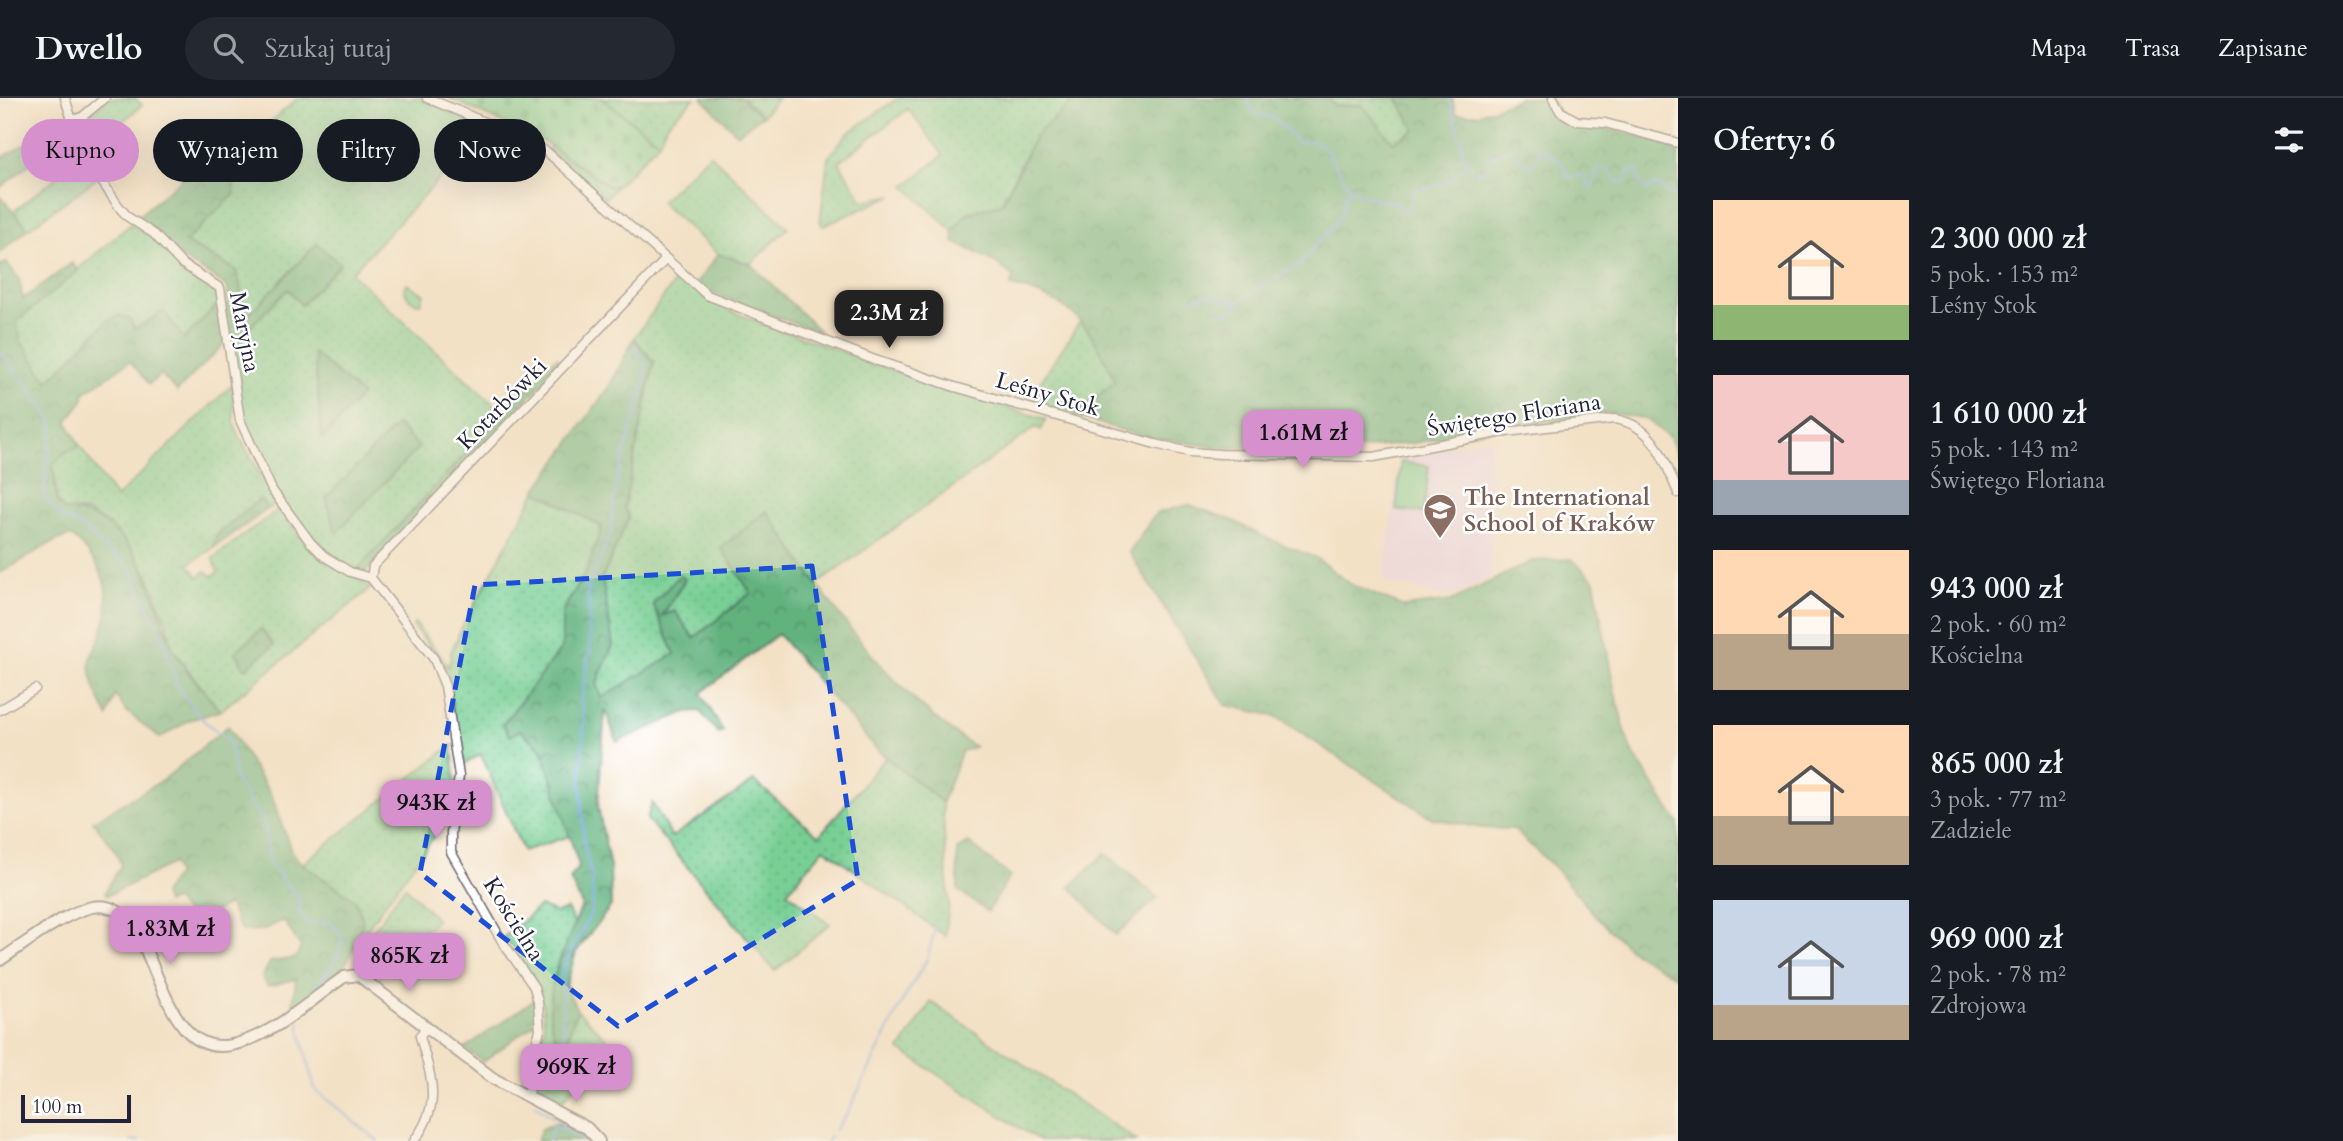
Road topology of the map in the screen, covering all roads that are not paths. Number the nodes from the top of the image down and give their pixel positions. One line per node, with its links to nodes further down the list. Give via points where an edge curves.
1 (65, 98): 5 (street, Maryjna)
2 (105, 98): 6 (street)
3 (426, 98): 9 (street, Leśny Stok, via 547,152)
4 (1553, 98): 7 (street, via 1560,111 1577,121 1605,123)
5 (72, 119)
6 (75, 119)
7 (1678, 144)
8 (102, 182): 12 (street, Maryjna, via 128,217 220,288 243,432 284,509 324,556)
9 (666, 259): 10 (street, Leśny Stok, via 707,295 872,359); 12 (street, Kotarbówki, via 373,566)
10 (1115, 433): 11 (street, Świętego Floriana, via 1189,453 1374,457 1498,433 1614,419 1635,424 1654,440)
11 (1677, 489)
12 (371, 578): 17 (street, Kościelna, via 434,659 445,686 459,776 452,852 497,934 534,986 538,1002 540,1030 530,1064)
13 (35, 689): 14 (street)
14 (0, 710)
15 (0, 960): 16 (street, via 78,912 101,906 131,923 177,1019 201,1041 234,1044 273,1029 353,974 369,981)
16 (423, 1025): 17 (street, via 494,1079); 18 (street, via 420,1036 433,1105)
17 (529, 1097): 19 (street, via 587,1128)
18 (416, 1139)
19 (599, 1141)

